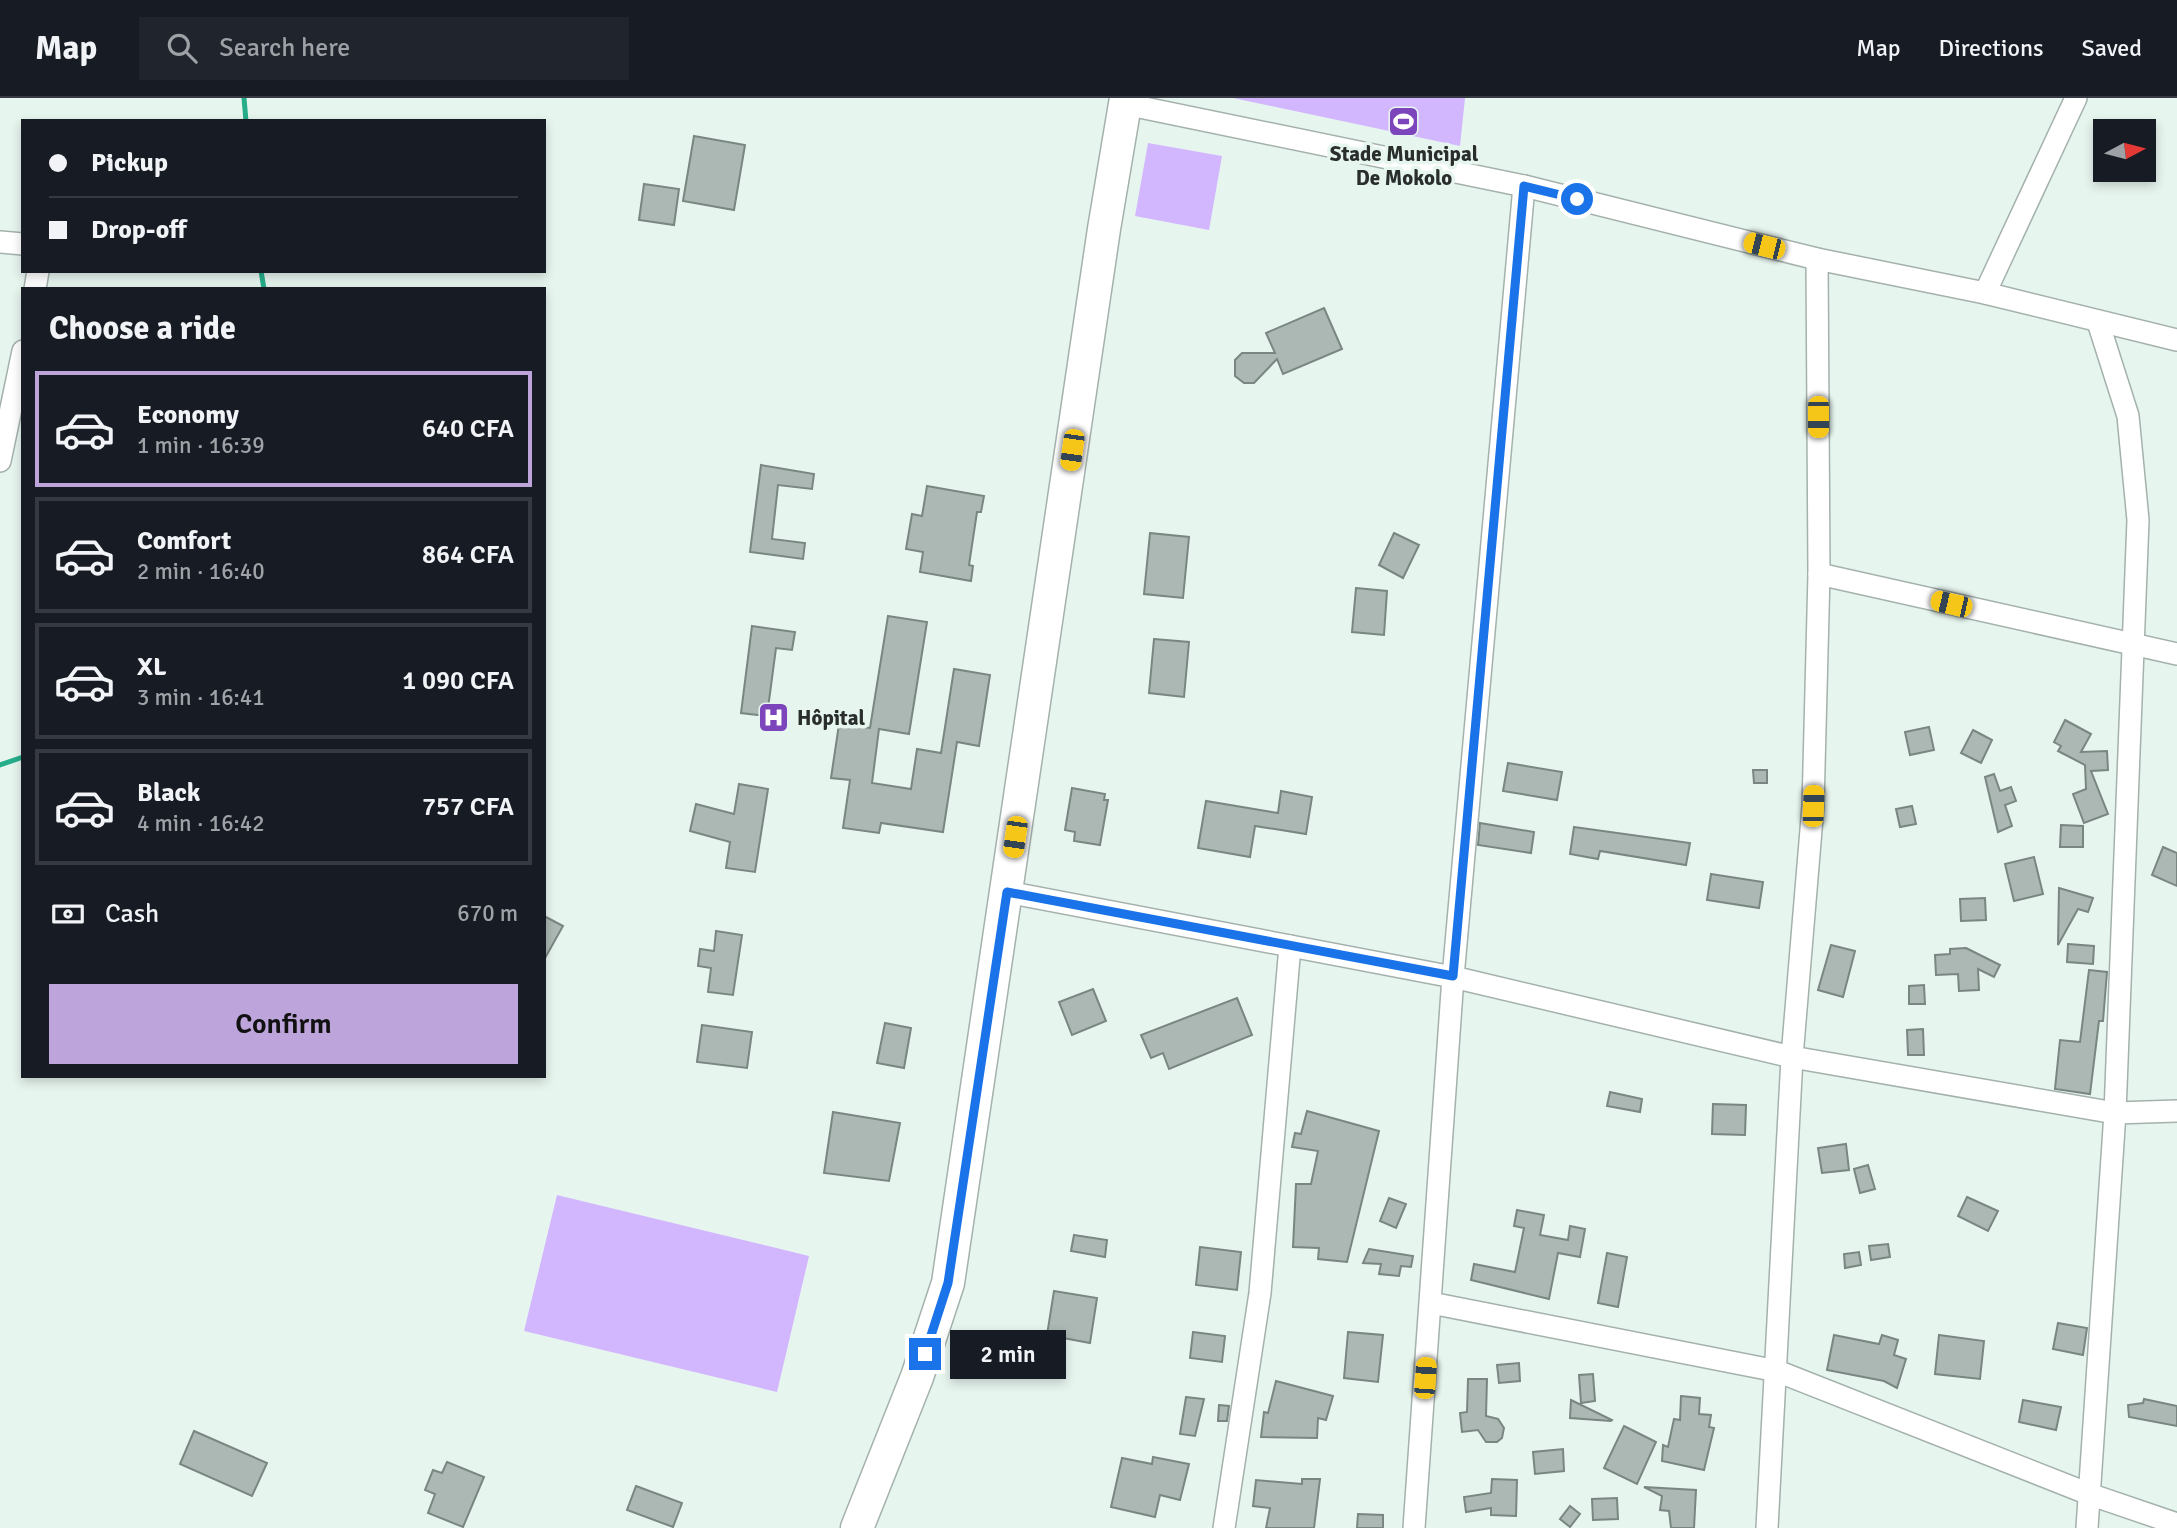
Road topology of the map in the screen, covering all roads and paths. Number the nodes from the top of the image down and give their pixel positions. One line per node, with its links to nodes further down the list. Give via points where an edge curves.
1 (2076, 98): 7 (street)
2 (1126, 101): 3 (street); 15 (main road)
3 (1524, 186): 6 (street); 17 (street)
4 (0, 242): 5 (street)
5 (21, 244)
6 (1817, 259): 7 (street); 12 (street)
7 (1985, 293): 8 (street)
8 (2098, 322): 9 (street); 13 (street, via 2129,416 2135,458)
9 (2177, 340)
10 (21, 361): 11 (street)
11 (0, 461)
12 (1819, 574): 13 (street); 18 (street, via 1813,806)
13 (2134, 645): 14 (street); 20 (street)
14 (2177, 654)
15 (1007, 892): 16 (street); 25 (main road, via 948,1283)
16 (1290, 946): 17 (street); 26 (street, via 1260,1293)
17 (1453, 976): 18 (street); 21 (street)
18 (1792, 1057): 20 (street); 22 (street)
19 (2177, 1111): 20 (street)
20 (2115, 1114): 23 (street)
21 (1431, 1303): 22 (street); 27 (street)
22 (1777, 1371): 23 (street); 28 (street)
23 (2089, 1494): 24 (street); 29 (street)
24 (2177, 1524)
25 (858, 1528)
26 (1224, 1528)
27 (1414, 1528)
28 (1767, 1528)
29 (2087, 1528)

